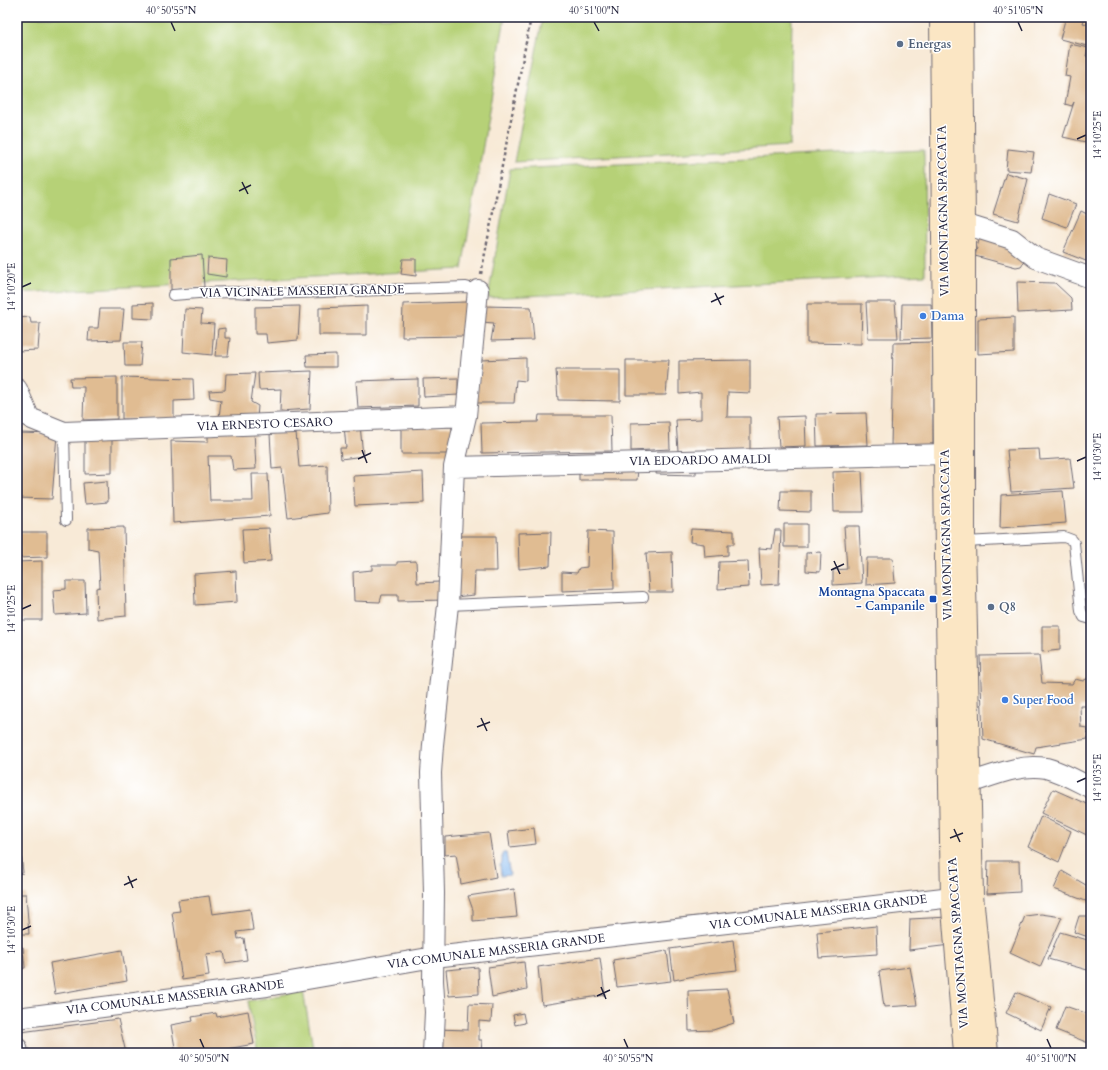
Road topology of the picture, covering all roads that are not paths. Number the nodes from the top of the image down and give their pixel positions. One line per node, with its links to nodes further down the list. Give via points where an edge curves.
1 (941, 17): 10 (main road, VIA MONTAGNA SPACCATA)
2 (962, 17): 3 (main road, VIA MONTAGNA SPACCATA)
3 (964, 224): 4 (street, via 1012,239 1036,258); 13 (main road, VIA MONTAGNA SPACCATA)
4 (1091, 278)
5 (478, 290): 6 (lane, VIA VICINALE MASSERIA GRANDE, via 466,287); 8 (street)
6 (173, 295)
7 (17, 389): 9 (street, VIA ERNESTO CESARO, via 32,419)
8 (466, 416): 9 (street, VIA ERNESTO CESARO); 11 (street)
9 (64, 432): 12 (lane)
10 (945, 454): 11 (street, VIA EDOARDO AMALDI); 19 (main road, VIA MONTAGNA SPACCATA)
11 (454, 467): 15 (street)
12 (66, 520)
13 (964, 542): 16 (lane, VIA MONTAGNA SPACCATA, via 1064,537 1072,540 1080,611 1084,617); 17 (main road, VIA MONTAGNA SPACCATA)
14 (643, 597): 15 (lane)
15 (448, 605): 20 (street, via 432,745)
16 (1091, 619)
17 (969, 783): 18 (street, via 1030,767 1059,772); 26 (main road, VIA MONTAGNA SPACCATA, via 972,895)
18 (1091, 788)
19 (952, 897): 20 (street, VIA COMUNALE MASSERIA GRANDE); 25 (main road, VIA MONTAGNA SPACCATA)
20 (434, 956): 21 (street, VIA COMUNALE MASSERIA GRANDE, via 267,986); 24 (street)
21 (17, 1018)
22 (17, 1048): 23 (street)
23 (18, 1053)
24 (433, 1053)
25 (965, 1053)
26 (987, 1053)

